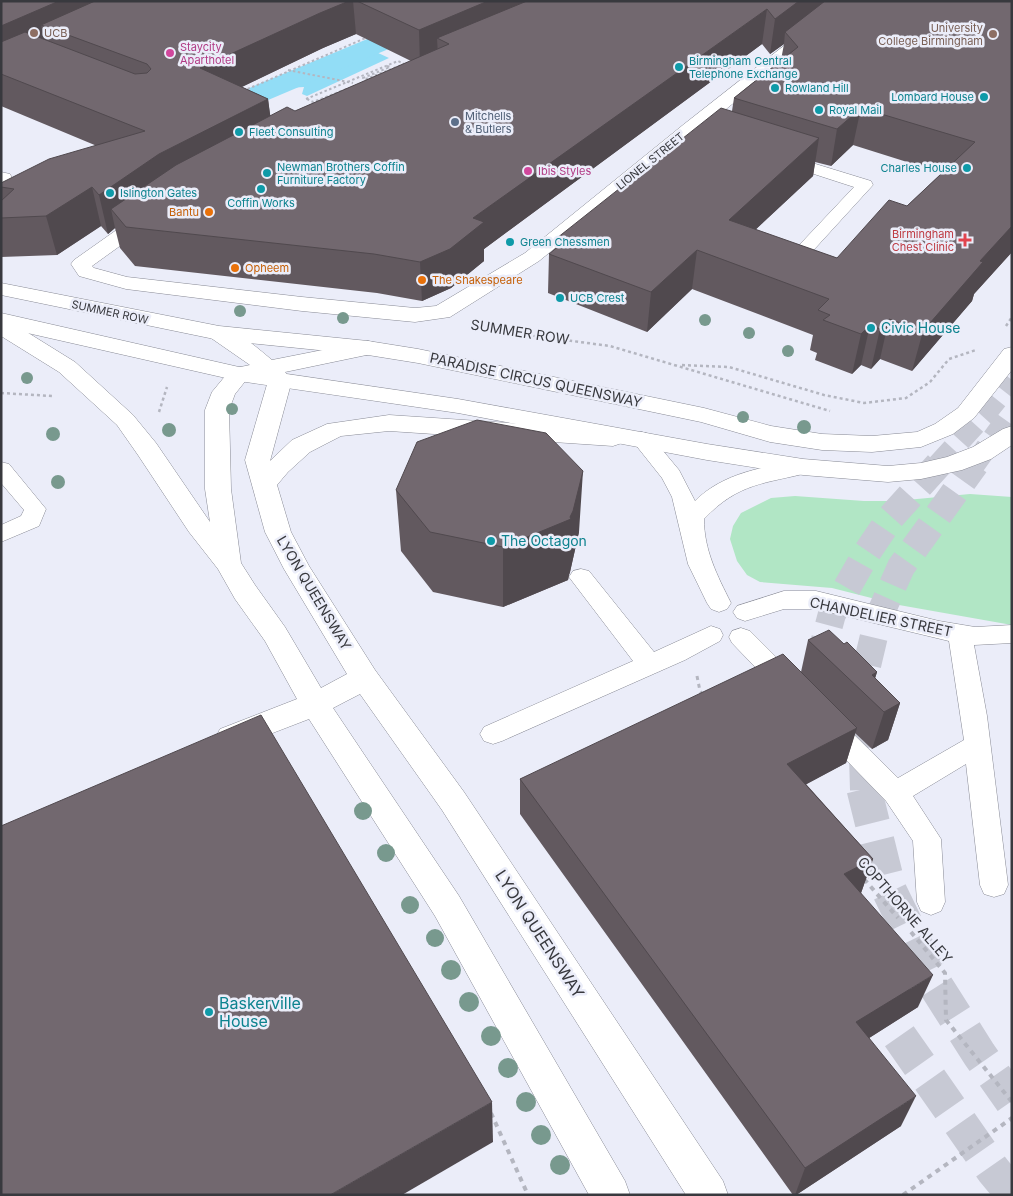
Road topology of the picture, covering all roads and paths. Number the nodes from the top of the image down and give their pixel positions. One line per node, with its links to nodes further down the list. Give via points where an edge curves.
1 (851, 1): 8 (street, LIONEL STREET)
2 (368, 37): 6 (path)
3 (404, 64): 4 (path, via 398,61); 4 (path, via 363,78 390,67); 5 (path)
4 (386, 66): 6 (path, bridge, via 306,99 313,102 357,84 353,83)
5 (409, 66)
6 (288, 70): 7 (path)
7 (236, 94)
8 (689, 129): 9 (lane); 14 (street, LIONEL STREET, via 532,257)
9 (707, 135)
10 (763, 152): 12 (lane, via 866,185)
11 (159, 208): 14 (street, via 81,264 86,272 126,284 415,315)
12 (794, 261)
13 (1, 289): 17 (street, SUMMER ROW)
14 (442, 312): 22 (path, SUMMER ROW, via 475,328 610,346)
15 (1, 320): 21 (street)
16 (1, 326): 30 (street, via 67,368 125,420)
17 (219, 333): 19 (street, SUMMER ROW); 24 (street, SUMMER ROW, via 250,353)
18 (984, 347): 22 (path, via 949,359 930,382 906,398 864,403 824,395 729,367)
19 (368, 348): 20 (street, PARADISE CIRCUS QUEENSWAY, via 704,415 770,434 822,442 872,444 922,439 944,429 966,413); 24 (street)
20 (1012, 354)
21 (176, 360): 23 (street); 30 (path)
22 (677, 365): 27 (path, SUMMER ROW)
23 (239, 374): 24 (street); 36 (street, via 224,392 217,410 218,489)
24 (272, 374): 29 (street); 33 (street, via 258,460)
25 (1, 393): 26 (path)
26 (60, 396)
27 (833, 411)
28 (1012, 434): 31 (street, via 982,453 921,471 888,474)
29 (642, 439): 31 (street); 33 (street, via 389,424 336,429 301,446); 35 (lane, via 671,475 683,497)
30 (147, 449): 36 (street, via 198,526)
31 (803, 467): 35 (lane, via 745,479 707,500 693,517)
32 (1, 468): 34 (lane, via 35,509 31,521)
33 (265, 483): 46 (street, LYON QUEENSWAY, via 278,532 297,569)
34 (1, 534)
35 (693, 540): 38 (lane, via 700,564)
36 (228, 563): 48 (street, via 275,634)
37 (582, 577): 45 (lane)
38 (719, 603): 39 (lane, via 733,605); 42 (lane, via 702,613 701,625)
39 (745, 612): 40 (lane, CHANDELIER STREET, via 784,600 816,600); 43 (lane, via 750,628)
40 (960, 634): 41 (lane, CHANDELIER STREET); 50 (lane, CHANDELIER STREET)
41 (1012, 634)
42 (711, 635): 43 (lane, via 726,640); 44 (lane)
43 (741, 637): 52 (lane)
44 (689, 647): 45 (lane); 47 (path, via 700,691)
45 (650, 665): 49 (lane)
46 (365, 678): 48 (street); 63 (street, LYON QUEENSWAY, via 453,801)
47 (706, 698)
48 (315, 704): 51 (street); 62 (street, via 447,906)
49 (492, 734)
50 (977, 745): 52 (lane); 54 (lane, CHANDELIER STREET)
51 (210, 746)
52 (896, 793): 55 (lane, via 927,838)
53 (860, 875): 56 (path, COPTHORNE ALLEY)
54 (994, 885)
55 (931, 902)
56 (900, 919)
57 (906, 926): 58 (path, COPTHORNE ALLEY, via 945,973 946,1020)
58 (1012, 1102)
59 (486, 1105): 61 (path)
60 (1012, 1118): 64 (path)
61 (528, 1195)
62 (611, 1195)
63 (709, 1195)
64 (903, 1195)

